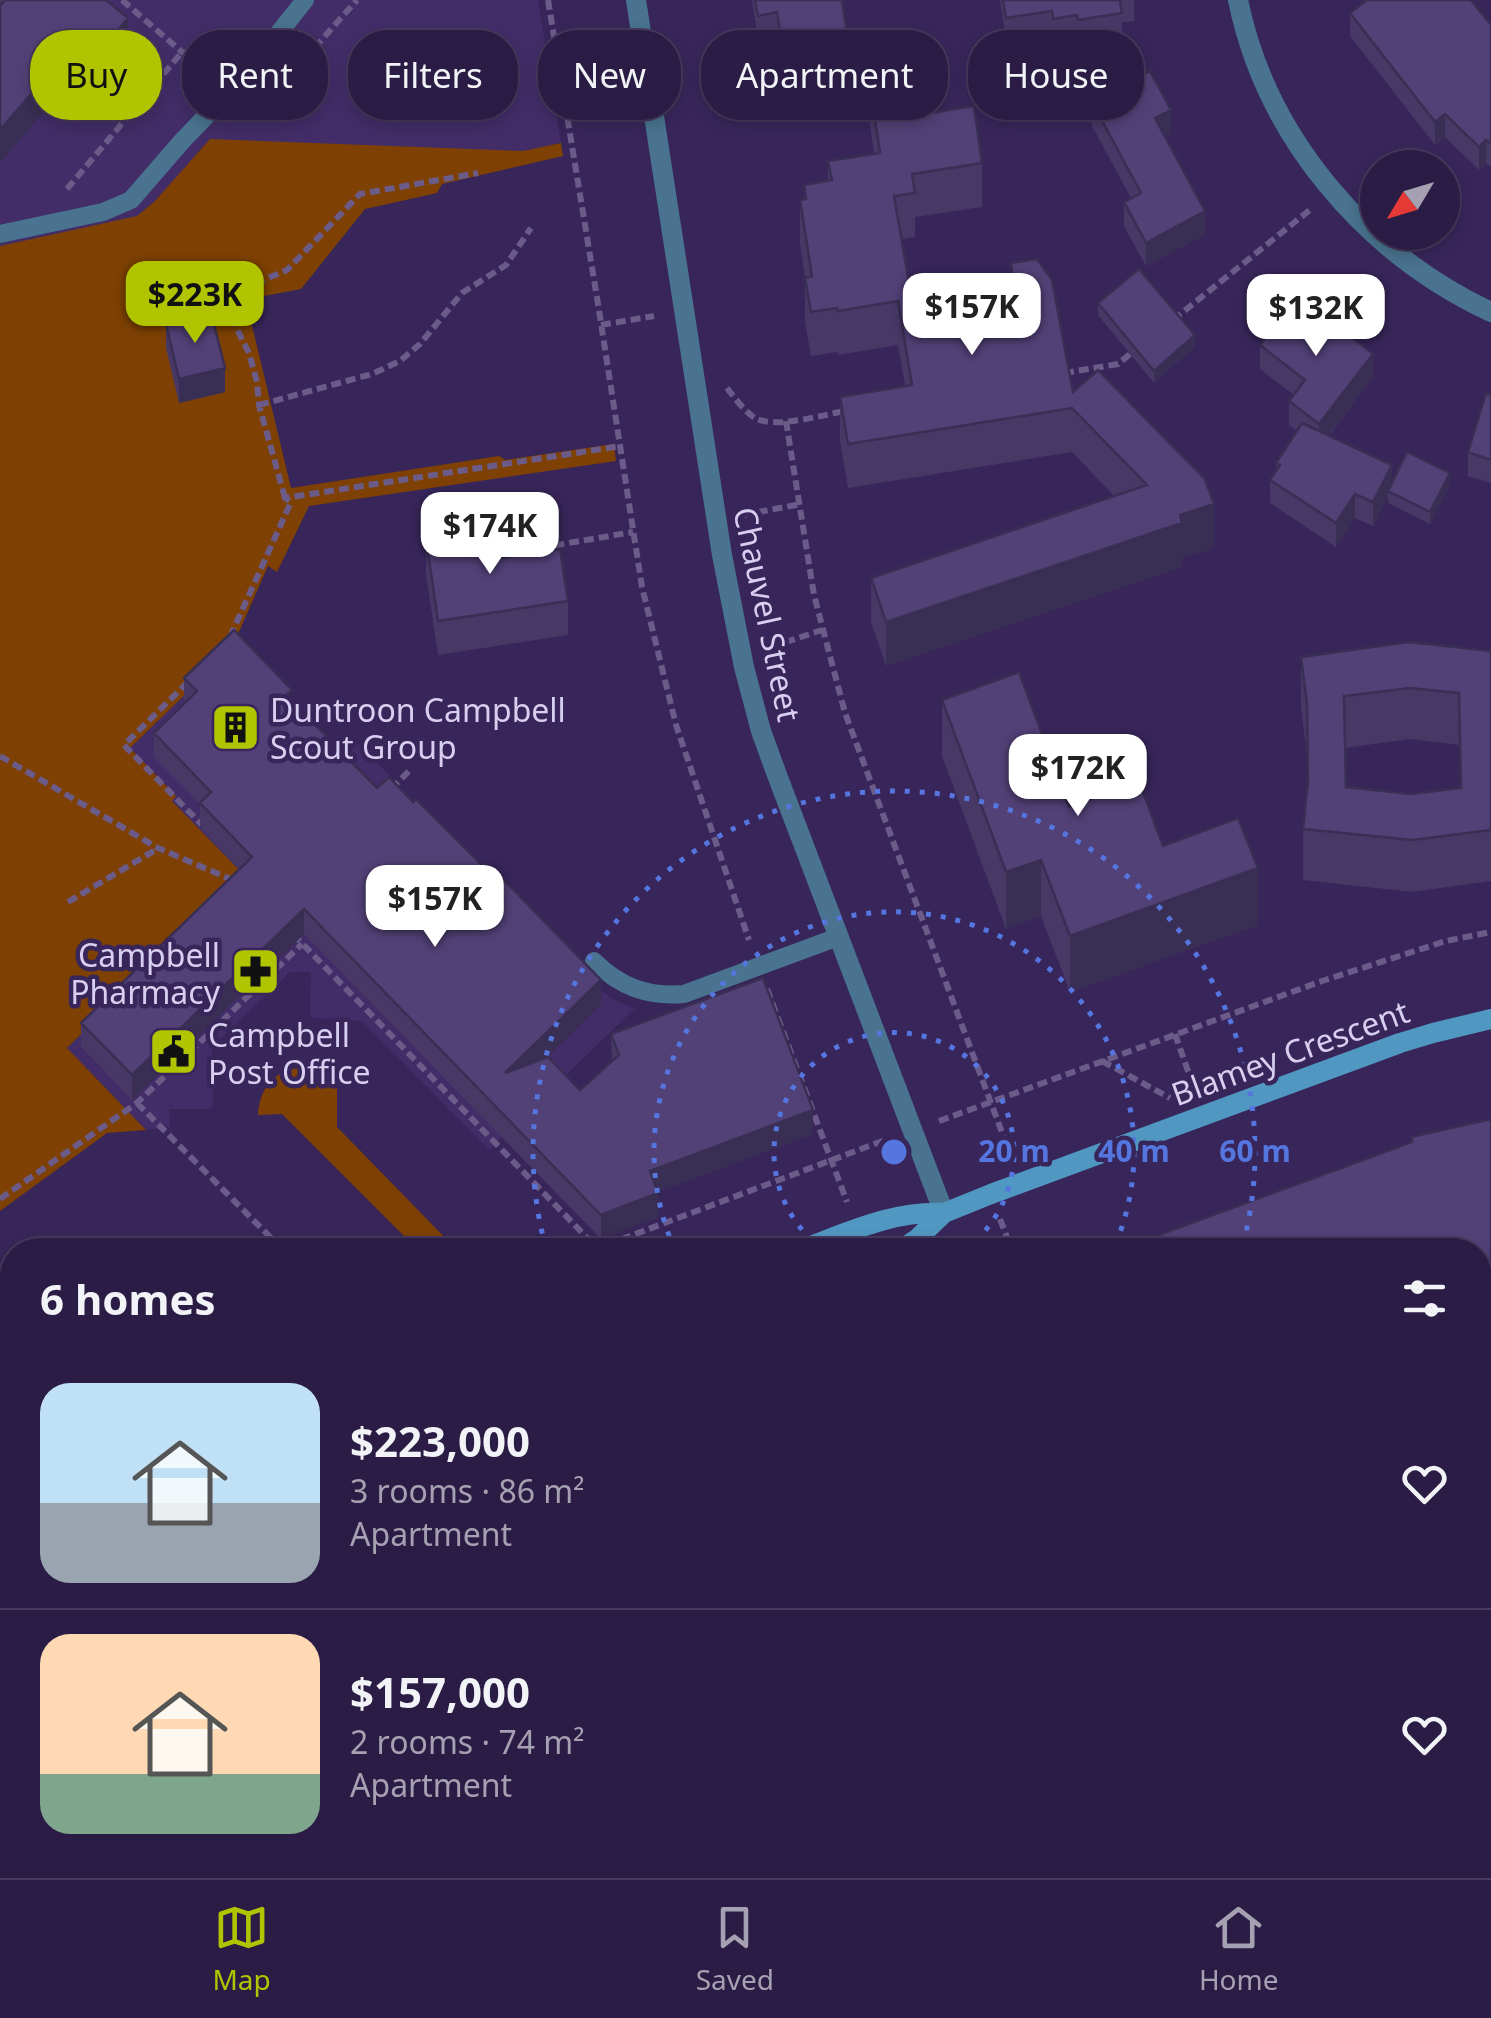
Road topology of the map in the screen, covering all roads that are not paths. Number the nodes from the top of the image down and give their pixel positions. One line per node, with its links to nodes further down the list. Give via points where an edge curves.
1 (305, 0): 4 (lane, via 131,200)
2 (636, 0): 6 (street, Chauvel Street, via 741,657)
3 (1238, 0): 5 (street, via 1268,93 1333,192 1399,256)
4 (0, 234)
5 (1491, 312)
6 (838, 937): 7 (lane, via 690,992 636,990); 9 (street, Chauvel Street)
7 (594, 961)
8 (1491, 1020): 9 (street, Blamey Crescent, via 1416,1038)
9 (944, 1213): 10 (street, Blamey Crescent, via 895,1216); 11 (street, Blamey Crescent)
10 (831, 1238)
11 (918, 1238)

